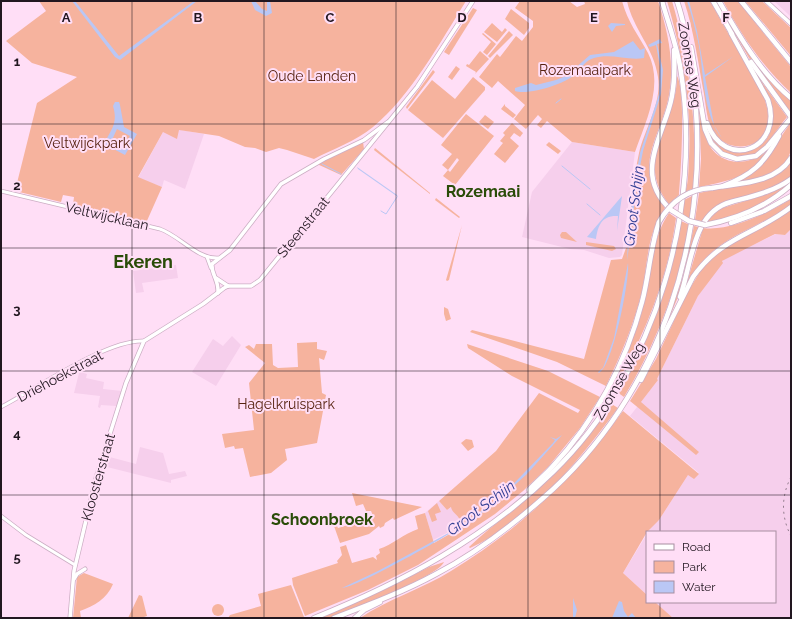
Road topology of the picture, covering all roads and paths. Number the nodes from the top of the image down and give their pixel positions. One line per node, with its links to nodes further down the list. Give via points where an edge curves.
1 (473, 1): 16 (main road, via 424,77)
2 (662, 1): 11 (highway, Zoomse Weg)
3 (677, 1): 9 (highway, Zoomse Weg)
4 (713, 1): 10 (highway)
5 (719, 1): 13 (highway, via 752,55 771,79)
6 (741, 1): 12 (highway)
7 (766, 1): 8 (main road)
8 (791, 24)
9 (686, 32): 14 (highway, via 694,57); 34 (highway, Zoomse Weg, via 695,94 699,149 693,215 676,288 657,340)
10 (731, 33): 14 (highway, via 768,100 771,117 769,130 760,143 750,149 727,148 719,144 712,135); 15 (highway)
11 (674, 40): 25 (highway, bridge, via 673,91 651,163 656,189 671,210 689,221 705,225); 36 (highway, Zoomse Weg, via 680,67 685,119 683,192 677,234 664,284 643,340 606,407 554,471)
12 (791, 62)
13 (791, 98)
14 (701, 103): 17 (highway, via 709,140 719,152 733,159 745,159 759,154)
15 (791, 117): 17 (highway)
16 (389, 121): 27 (main road, via 364,140 281,184 230,250); 30 (main road, Steenstraat, via 260,280 251,286)
17 (787, 123): 21 (highway, via 761,163 743,178)
18 (791, 158): 21 (highway, via 784,167 764,178)
19 (791, 179): 32 (highway, via 766,193 722,205 707,216 699,231 688,274)
20 (791, 185): 25 (highway, via 755,210)
21 (722, 186): 36 (highway, bridge, via 700,189 683,196 669,207 659,222 654,236 642,304 610,385 572,443)
22 (1, 191): 26 (street, Veltwijcklaan, via 160,229)
23 (791, 196): 25 (highway, via 747,218)
24 (791, 207): 32 (highway, via 772,220 727,243 713,254 693,277)
25 (718, 224)
26 (207, 257): 27 (street, Veltwijcklaan); 28 (street)
27 (218, 258): 28 (main road, via 212,264)
28 (212, 269): 29 (main road)
29 (216, 278): 30 (main road); 31 (main road, via 219,284)
30 (228, 286): 31 (main road)
31 (218, 293): 33 (main road)
32 (672, 319): 34 (highway, via 646,371)
33 (144, 342): 35 (street, Driehoekstraat, via 134,342 88,358); 38 (main road, Kloosterstraat, via 126,384 99,468)
34 (630, 394): 43 (highway, Zoomse Weg, via 590,449 542,499 482,545)
35 (1, 407)
36 (515, 505): 45 (highway, Zoomse Weg, via 489,526 428,564)
37 (1, 516): 38 (street, via 26,535)
38 (75, 565): 41 (main road, Kloosterstraat)
39 (85, 569): 42 (main road, via 77,574)
40 (68, 576): 41 (main road)
41 (74, 577): 42 (main road, Kloosterstraat)
42 (73, 582): 44 (main road, Kloosterstraat)
43 (407, 588): 46 (highway); 47 (highway, via 364,610)
44 (70, 618)
45 (314, 618)
46 (334, 618)
47 (355, 618)

